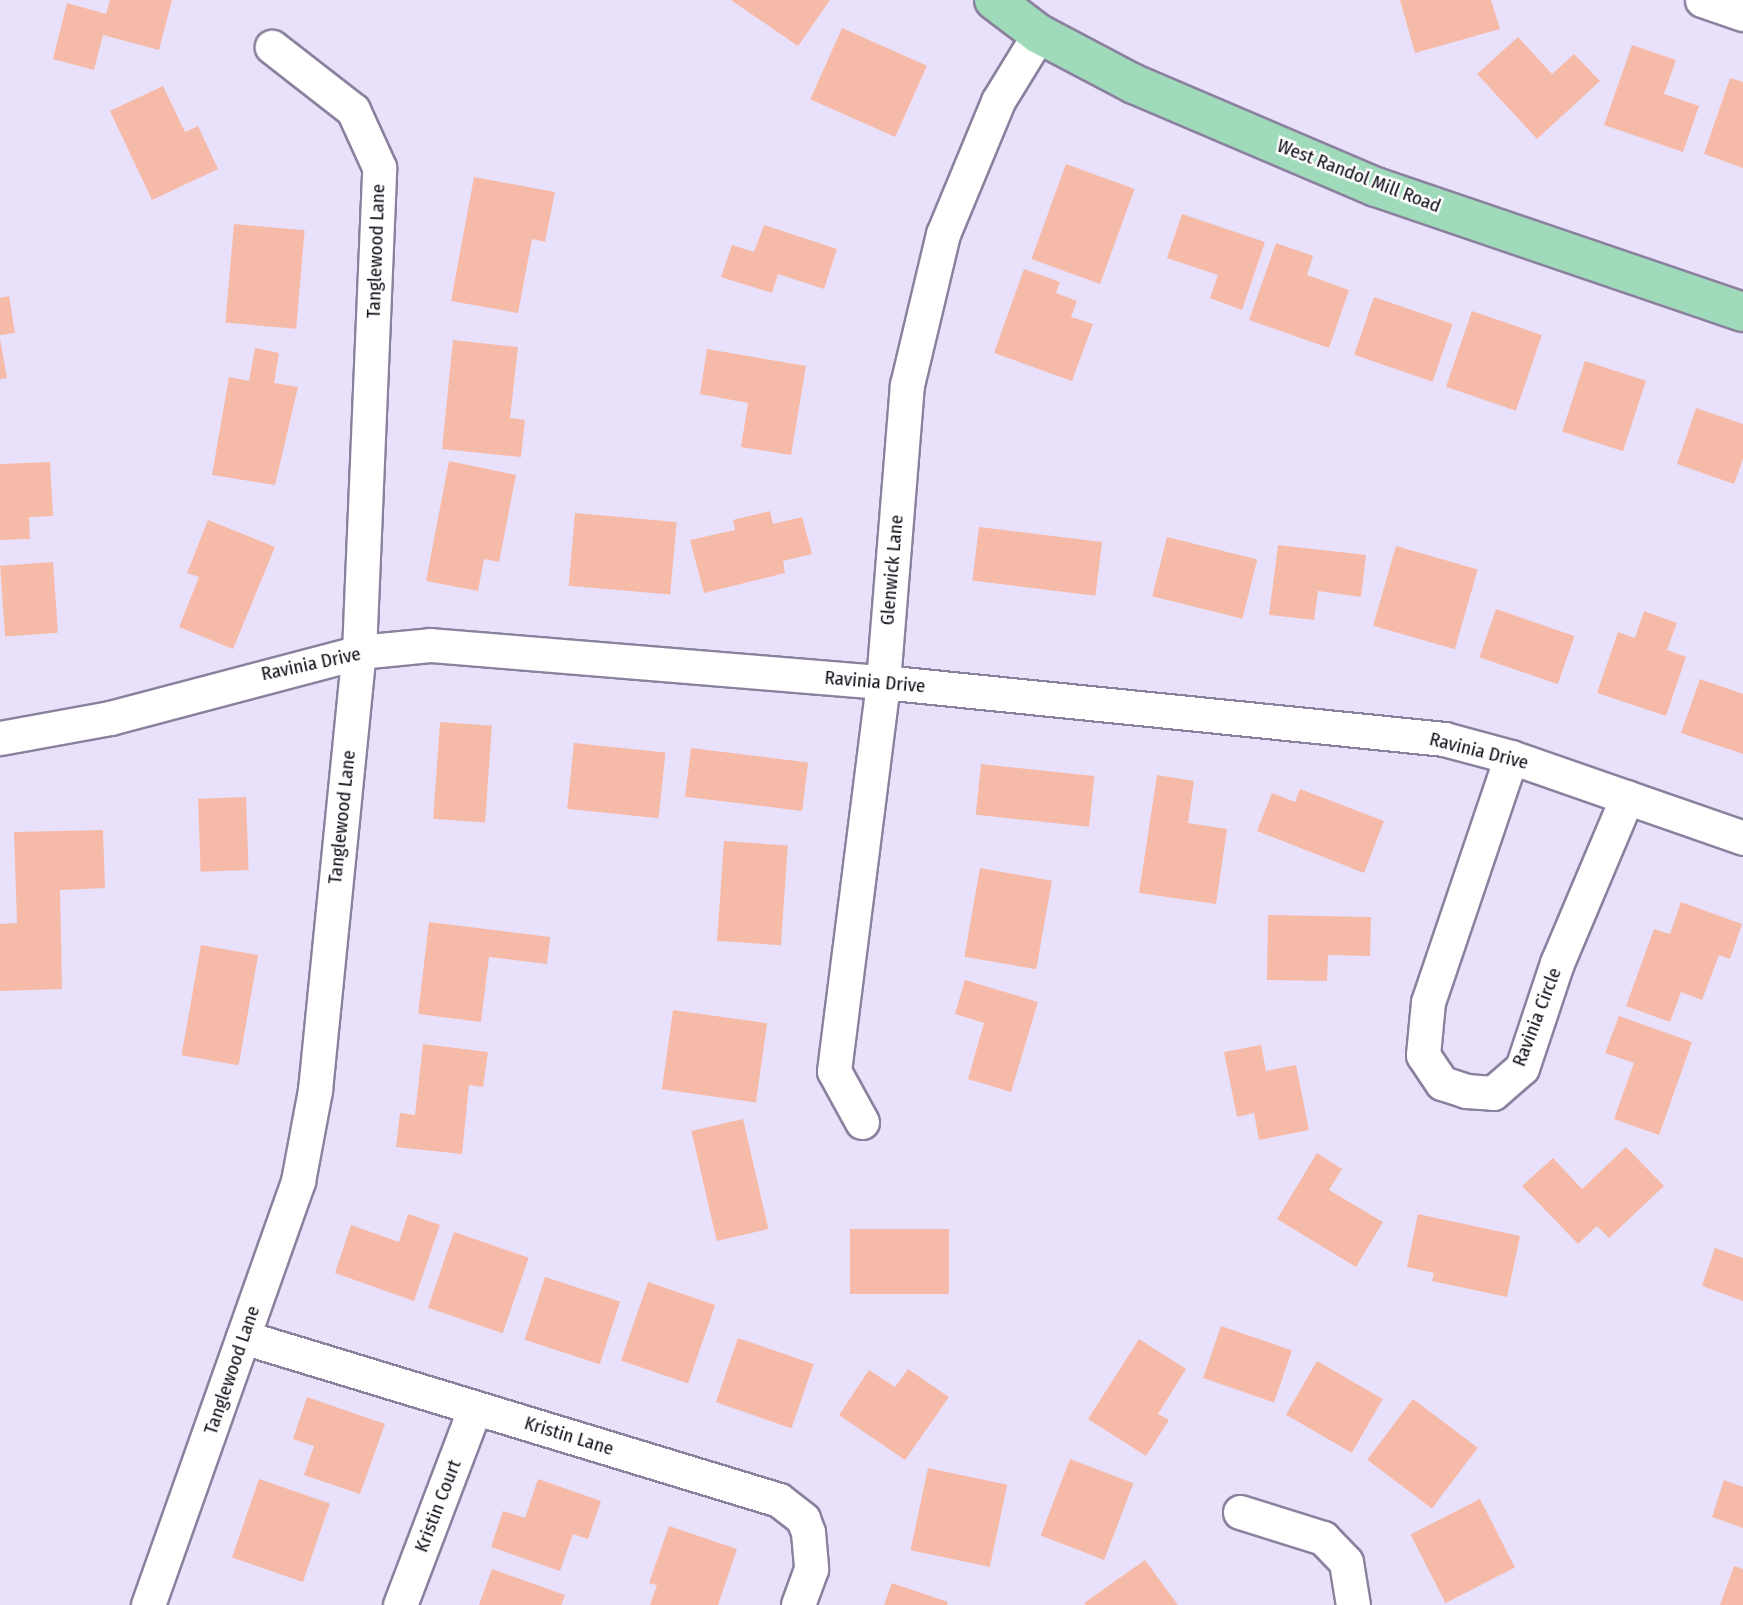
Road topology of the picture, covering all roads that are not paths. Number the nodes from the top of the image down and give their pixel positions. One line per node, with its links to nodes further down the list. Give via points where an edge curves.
1 (1702, 0): 3 (street)
2 (1012, 12): 5 (main road, West Randol Mill Road, via 1134,84 1376,187); 7 (street, Glenwick Lane, via 998,101 943,234 907,385)
3 (1743, 14)
4 (272, 47): 6 (street, Tanglewood Lane, via 353,110 379,167)
5 (1743, 312)
6 (359, 652): 7 (street, Ravinia Drive, via 430,645); 8 (street, Ravinia Drive, via 110,718); 13 (street, Tanglewood Lane, via 315,1090 298,1181)
7 (883, 682): 9 (street, Ravinia Drive, via 1444,739); 12 (street, Glenwick Lane, via 834,1071)
8 (0, 738)
9 (1511, 757): 10 (street, Ravinia Drive); 10 (street, Ravinia Circle, via 1428,1002 1423,1055 1442,1083 1493,1093 1522,1068 1557,963)
10 (1627, 797): 11 (street, Ravinia Drive)
11 (1743, 838)
12 (862, 1122)
13 (243, 1337): 14 (street, Kristin Lane); 16 (street, Tanglewood Lane)
14 (475, 1408): 17 (street, Kristin Court); 18 (street, Kristin Lane, via 779,1500 803,1519 808,1532 811,1569)
15 (1240, 1512): 19 (street, via 1323,1538 1346,1562)
16 (148, 1605)
17 (400, 1605)
18 (798, 1605)
19 (1353, 1605)

